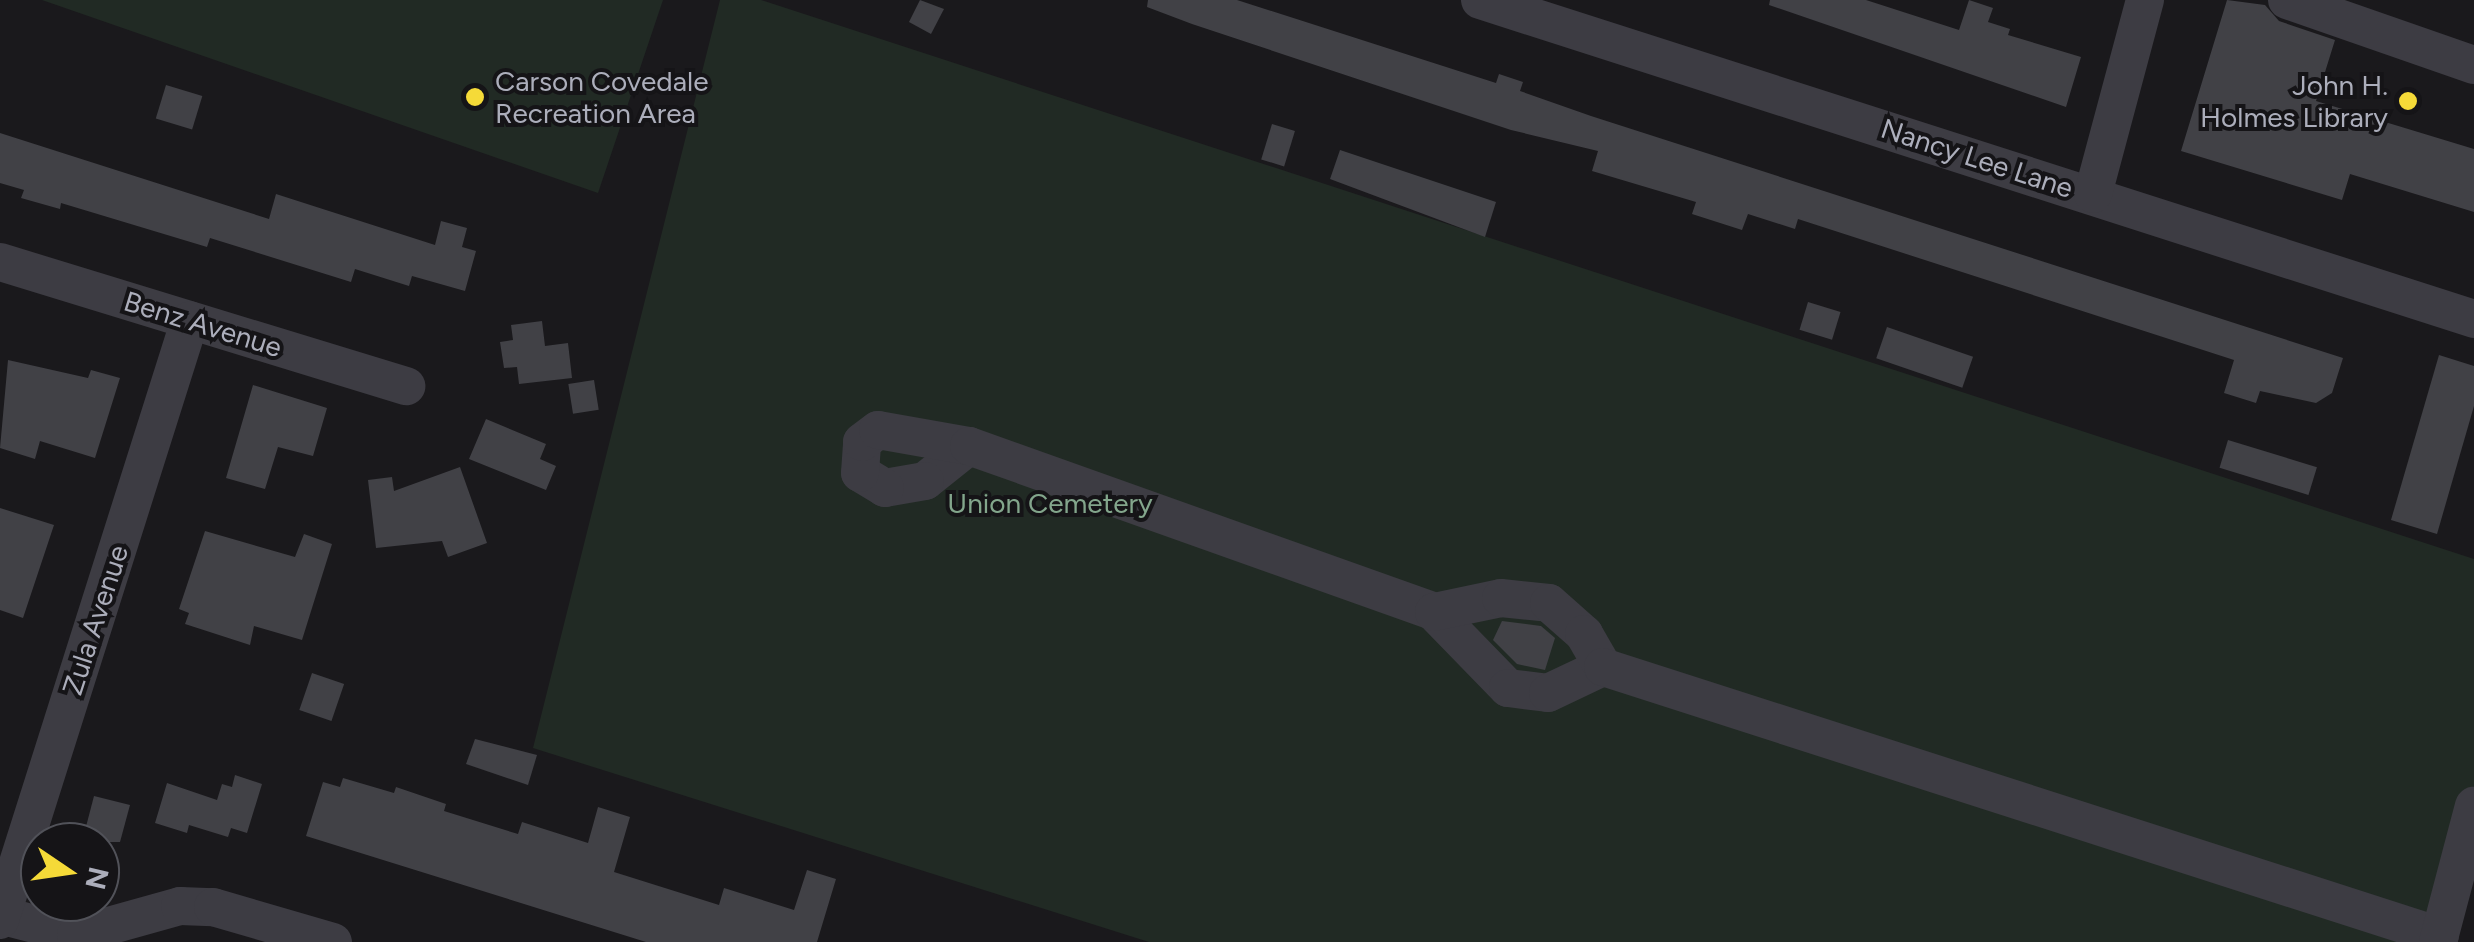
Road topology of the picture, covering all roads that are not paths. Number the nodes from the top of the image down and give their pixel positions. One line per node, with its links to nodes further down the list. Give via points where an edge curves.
1 (1480, 0): 5 (street, Nancy Lee Lane)
2 (2144, 0): 5 (street)
3 (2288, 0): 4 (street)
4 (2474, 66)
5 (2093, 194): 7 (street, Nancy Lee Lane)
6 (0, 262): 8 (street, Benz Avenue)
7 (2474, 318)
8 (190, 320): 9 (street, Benz Avenue); 14 (street, Zula Avenue)
9 (406, 386)
10 (968, 446): 11 (street)
11 (1434, 612): 12 (street, via 1502,598 1549,603 1584,634); 12 (street, via 1508,688 1548,693)
12 (1603, 667): 15 (street)
13 (2474, 806): 15 (street)
14 (1, 917): 16 (street, via 76,935 180,906 213,907)
15 (2439, 939)
16 (333, 942)

